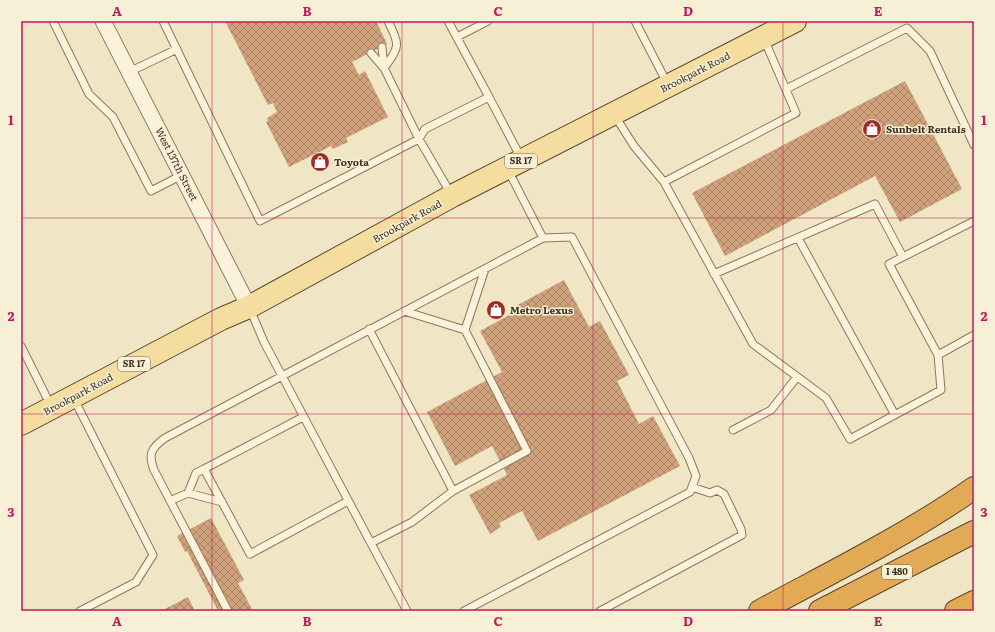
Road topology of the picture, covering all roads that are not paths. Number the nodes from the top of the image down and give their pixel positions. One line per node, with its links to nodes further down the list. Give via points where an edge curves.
1 (53, 21): 23 (lane, via 89,94 113,117 151,191)
2 (103, 21): 15 (street, West 137th Street)
3 (163, 21): 12 (lane)
4 (388, 21): 14 (lane, via 397,40 396,50)
5 (448, 21): 9 (lane)
6 (488, 21): 9 (lane)
7 (635, 21): 16 (lane)
8 (795, 21): 10 (main road, Brookpark Road / SR 17)
9 (457, 37): 18 (lane)
10 (764, 37): 16 (main road, Brookpark Road / SR 17); 17 (lane)
11 (382, 47): 14 (lane)
12 (177, 49): 15 (lane); 20 (lane, via 260,222)
13 (371, 53): 14 (lane)
14 (384, 68): 20 (lane)
15 (129, 72): 23 (street, West 137th Street)
16 (668, 86): 19 (main road, Brookpark Road / SR 17)
17 (786, 89): 21 (lane, via 907,28 930,51); 24 (lane, via 796,113)
18 (489, 97): 20 (lane, via 425,129); 22 (lane)
19 (614, 114): 22 (main road, Brookpark Road / SR 17); 24 (lane, via 634,146)
20 (419, 139): 25 (lane)
21 (974, 145)
22 (515, 164): 25 (main road, Brookpark Road / SR 17); 27 (lane)
23 (182, 175): 32 (street, West 137th Street)
24 (664, 182): 31 (lane)
25 (452, 196): 32 (main road, Brookpark Road / SR 17)
26 (974, 221): 29 (lane)
27 (543, 238): 30 (lane); 48 (lane, via 572,237 689,458 696,476)
28 (798, 238): 29 (lane, via 875,204); 31 (lane); 43 (lane)
29 (903, 257): 38 (lane, via 889,264)
30 (485, 269): 33 (lane); 35 (lane)
31 (714, 274): 40 (lane, via 753,344)
32 (249, 307): 39 (lane); 41 (main road, Brookpark Road / SR 17, via 221,319)
33 (404, 311): 34 (lane); 35 (lane)
34 (369, 330): 39 (lane); 50 (lane)
35 (465, 330): 50 (lane, via 527,451)
36 (974, 336): 38 (lane)
37 (21, 346): 42 (lane)
38 (938, 355): 43 (lane, via 941,390)
39 (282, 375): 44 (lane); 52 (lane, via 157,444 150,460)
40 (797, 377): 43 (lane, via 826,398 850,439); 46 (lane, via 771,410)
41 (73, 397): 42 (main road, Brookpark Road / SR 17); 58 (lane, via 153,555 136,582)
42 (52, 408): 45 (main road, Brookpark Road / SR 17)
43 (894, 415)
44 (304, 417): 47 (lane); 54 (lane)
45 (21, 424)
46 (733, 430)
47 (204, 468): 51 (lane, via 196,473); 53 (lane)
48 (692, 487): 61 (lane, via 690,492); 62 (lane, via 710,493 717,490 724,494 742,535)
49 (974, 488): 63 (highway, via 894,538)
50 (453, 491): 56 (lane, via 412,522)
51 (188, 493): 52 (lane); 53 (lane)
52 (170, 501): 59 (lane)
53 (222, 502): 54 (lane, via 250,554)
54 (348, 502): 56 (lane)
55 (974, 532): 64 (highway, I 480)
56 (371, 544): 60 (lane)
57 (974, 602): 65 (highway)
58 (80, 611)
59 (228, 611)
60 (407, 611)
61 (464, 611)
62 (600, 611)
63 (760, 611)
64 (820, 611)
65 (956, 611)

